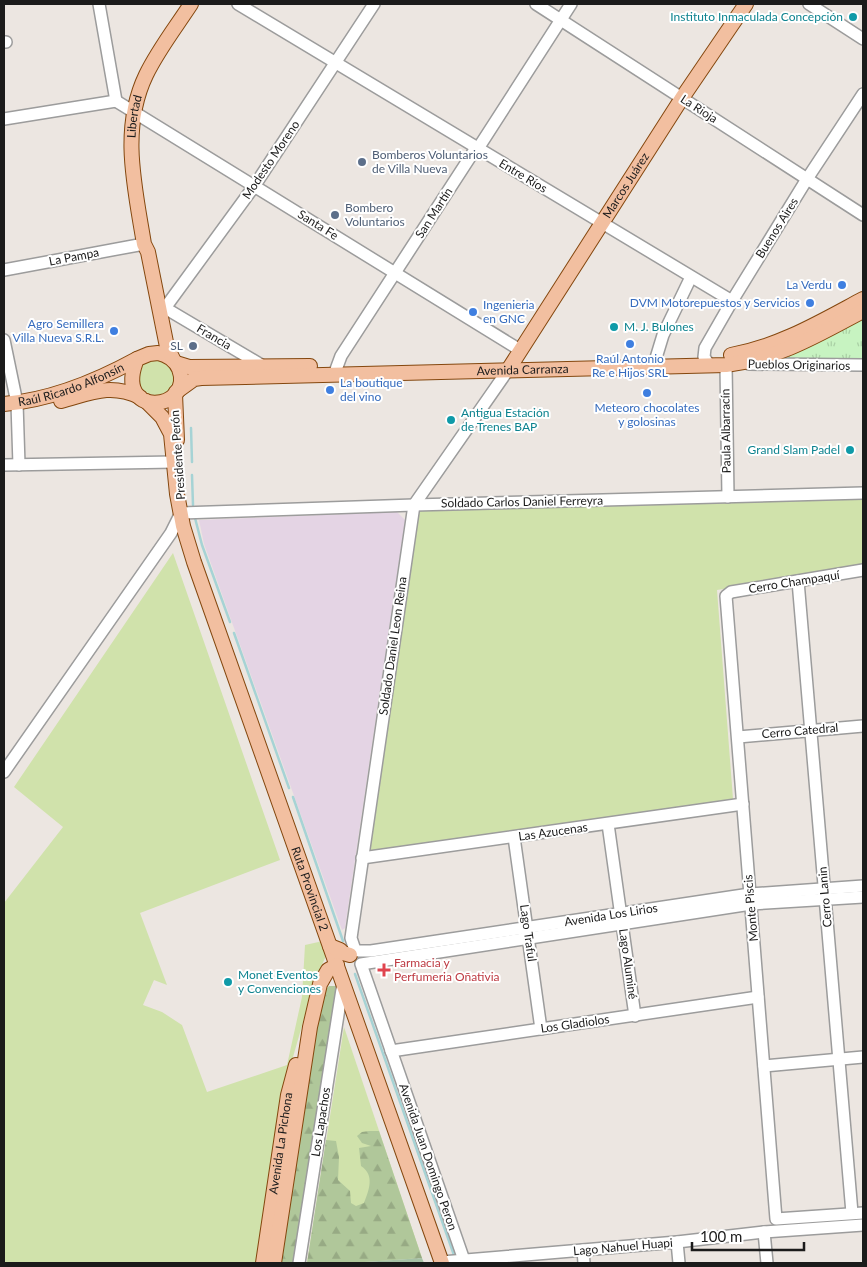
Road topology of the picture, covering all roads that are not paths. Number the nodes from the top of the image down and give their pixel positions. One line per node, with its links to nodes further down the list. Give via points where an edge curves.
1 (99, 4): 14 (street)
2 (191, 4): 15 (main road, Libertad, via 146,75)
3 (238, 4): 11 (street, Entre Ríos)
4 (374, 4): 11 (street, Modesto Moreno)
5 (536, 4): 9 (street, La Rioja)
6 (571, 4): 9 (street, San Martín)
7 (746, 4): 13 (main road, Marcos Juárez)
8 (808, 4): 10 (street)
9 (560, 20): 13 (street, La Rioja); 17 (street, San Martín)
10 (863, 39)
11 (335, 62): 17 (street, Entre Ríos); 19 (street, Modesto Moreno)
12 (863, 94): 18 (street, Buenos Aires)
13 (682, 98): 18 (street, La Rioja); 21 (main road, Marcos Juárez)
14 (116, 101): 15 (street, Santa Fe); 16 (street)
15 (134, 113): 19 (street, Santa Fe); 22 (main road, Libertad, via 131,157)
16 (4, 119)
17 (477, 149): 21 (street, Entre Ríos); 24 (street, San Martín)
18 (807, 179): 20 (street, La Rioja); 27 (street, Buenos Aires)
19 (255, 185): 24 (street, Santa Fe); 28 (street, Modesto Moreno)
20 (863, 213)
21 (602, 224): 25 (street, Entre Ríos); 33 (main road, Marcos Juárez)
22 (144, 244): 23 (street, La Pampa); 28 (main road, Libertad); 31 (main road, Libertad, via 156,329 153,345)
23 (4, 270)
24 (395, 274): 33 (street, Santa Fe); 39 (street, San Martín)
25 (691, 277): 27 (street, Entre Ríos); 32 (street, via 663,335)
26 (863, 299): 35 (main road, Avenida Carranza, via 776,343)
27 (732, 301): 35 (street, Buenos Aires, via 705,348)
28 (162, 309): 34 (main road, Libertad, via 167,347); 38 (street, Francia)
29 (863, 311): 36 (main road, Avenida Carranza, via 790,349)
30 (4, 340): 42 (street)
31 (139, 358): 34 (main road, via 158,353); 41 (main road, via 131,380 134,390); 42 (main road, Raúl Ricardo Alfonsín, via 99,378)
32 (656, 358): 33 (main road, Avenida Carranza); 35 (main road, Avenida Carranza)
33 (514, 361): 35 (main road, Avenida Carranza); 39 (main road, Avenida Carranza); 48 (street, Soldado Daniel Leon Reina)
34 (175, 362): 38 (main road, Avenida Carranza, via 189,367); 40 (main road, via 181,376)
35 (707, 362): 36 (main road, Avenida Carranza)
36 (730, 365): 37 (street, Pueblos Originarios); 47 (street, Paula Albarracín)
37 (863, 365)
38 (263, 366): 39 (main road, Avenida Carranza)
39 (335, 370): 40 (main road, Avenida Carranza, via 201,378)
40 (176, 393): 41 (main road, via 159,403); 49 (main road, Presidente Perón, via 174,410)
41 (143, 399): 42 (main road, Raúl Ricardo Alfonsín, via 112,389 41,407); 43 (main road, Presidente Perón, via 162,417 171,434)
42 (10, 407): 45 (street)
43 (174, 462): 45 (street); 49 (main road, Presidente Perón)
44 (4, 465): 45 (street)
45 (19, 465)
46 (863, 493): 47 (street, Soldado Carlos Daniel Ferreyra)
47 (728, 497): 48 (street, Soldado Carlos Daniel Ferreyra)
48 (414, 505): 49 (street, Soldado Carlos Daniel Ferreyra); 60 (street, Soldado Daniel Leon Reina)
49 (181, 513): 56 (street, via 171,534); 67 (main road, Ruta Provincial 2, via 205,596)
50 (863, 570): 51 (street, Cerro Champaquí)
51 (798, 581): 52 (street, Cerro Champaquí, via 731,592); 54 (street, Cerro Lanin)
52 (726, 596): 55 (street, Monte Piscis)
53 (863, 726): 54 (street, Cerro Catedral)
54 (811, 730): 55 (street, Cerro Catedral); 62 (street, Cerro Lanin)
55 (738, 737): 57 (street, Monte Piscis)
56 (4, 772)
57 (743, 804): 58 (street, Las Azucenas); 64 (street, Monte Piscis)
58 (608, 824): 59 (street, Las Azucenas); 65 (street, Lago Aluminé)
59 (514, 837): 60 (street, Las Azucenas); 66 (street, Lago Traful)
60 (362, 858): 68 (street, Soldado Daniel Leon Reina, via 351,938)
61 (863, 886): 62 (street, Avenida Los Lirios)
62 (824, 894): 63 (street, Avenida Los Lirios); 64 (street, Avenida Los Lirios); 77 (street, Cerro Lanin)
63 (863, 897)
64 (750, 899): 65 (street, Avenida Los Lirios); 71 (street, Monte Piscis)
65 (621, 918): 66 (street, Avenida Los Lirios); 72 (street, Lago Aluminé)
66 (528, 933): 68 (street, Avenida Los Lirios, via 371,951); 74 (street, Lago Traful)
67 (330, 946): 68 (main road); 69 (main road, Ruta Provincial 2)
68 (355, 957): 70 (main road); 75 (street, Avenida Juan Domingo Peron)
69 (337, 965): 70 (main road, Ruta Provincial 2); 73 (main road, Avenida La Pichona, via 328,970 320,984)
70 (343, 981): 87 (street, Los Lapachos); 88 (main road, Ruta Provincial 2)
71 (758, 997): 72 (street, Los Gladiolos); 78 (street, Monte Piscis)
72 (635, 1016): 74 (street, Los Gladiolos)
73 (310, 1027): 85 (main road, Avenida La Pichona, via 288,1095); 86 (main road, Avenida La Pichona)
74 (541, 1029): 75 (street, Los Gladiolos)
75 (391, 1051): 84 (street, Avenida Juan Domingo Peron)
76 (863, 1057): 77 (street)
77 (838, 1058): 78 (street); 79 (street, Cerro Lanin)
78 (764, 1066): 79 (street, Monte Piscis, via 776,1219)
79 (858, 1213)
80 (863, 1225): 81 (street, Lago Nahuel Huapi)
81 (764, 1232): 82 (street, Lago Nahuel Huapi); 91 (street)
82 (677, 1242): 83 (street, Lago Nahuel Huapi); 90 (street)
83 (583, 1250): 84 (street, Lago Nahuel Huapi); 89 (street)
84 (464, 1262): 88 (street, Lago Nahuel Huapi)
85 (263, 1263)
86 (274, 1263)
87 (299, 1263)
88 (442, 1263)
89 (584, 1263)
90 (678, 1263)
91 (767, 1263)

